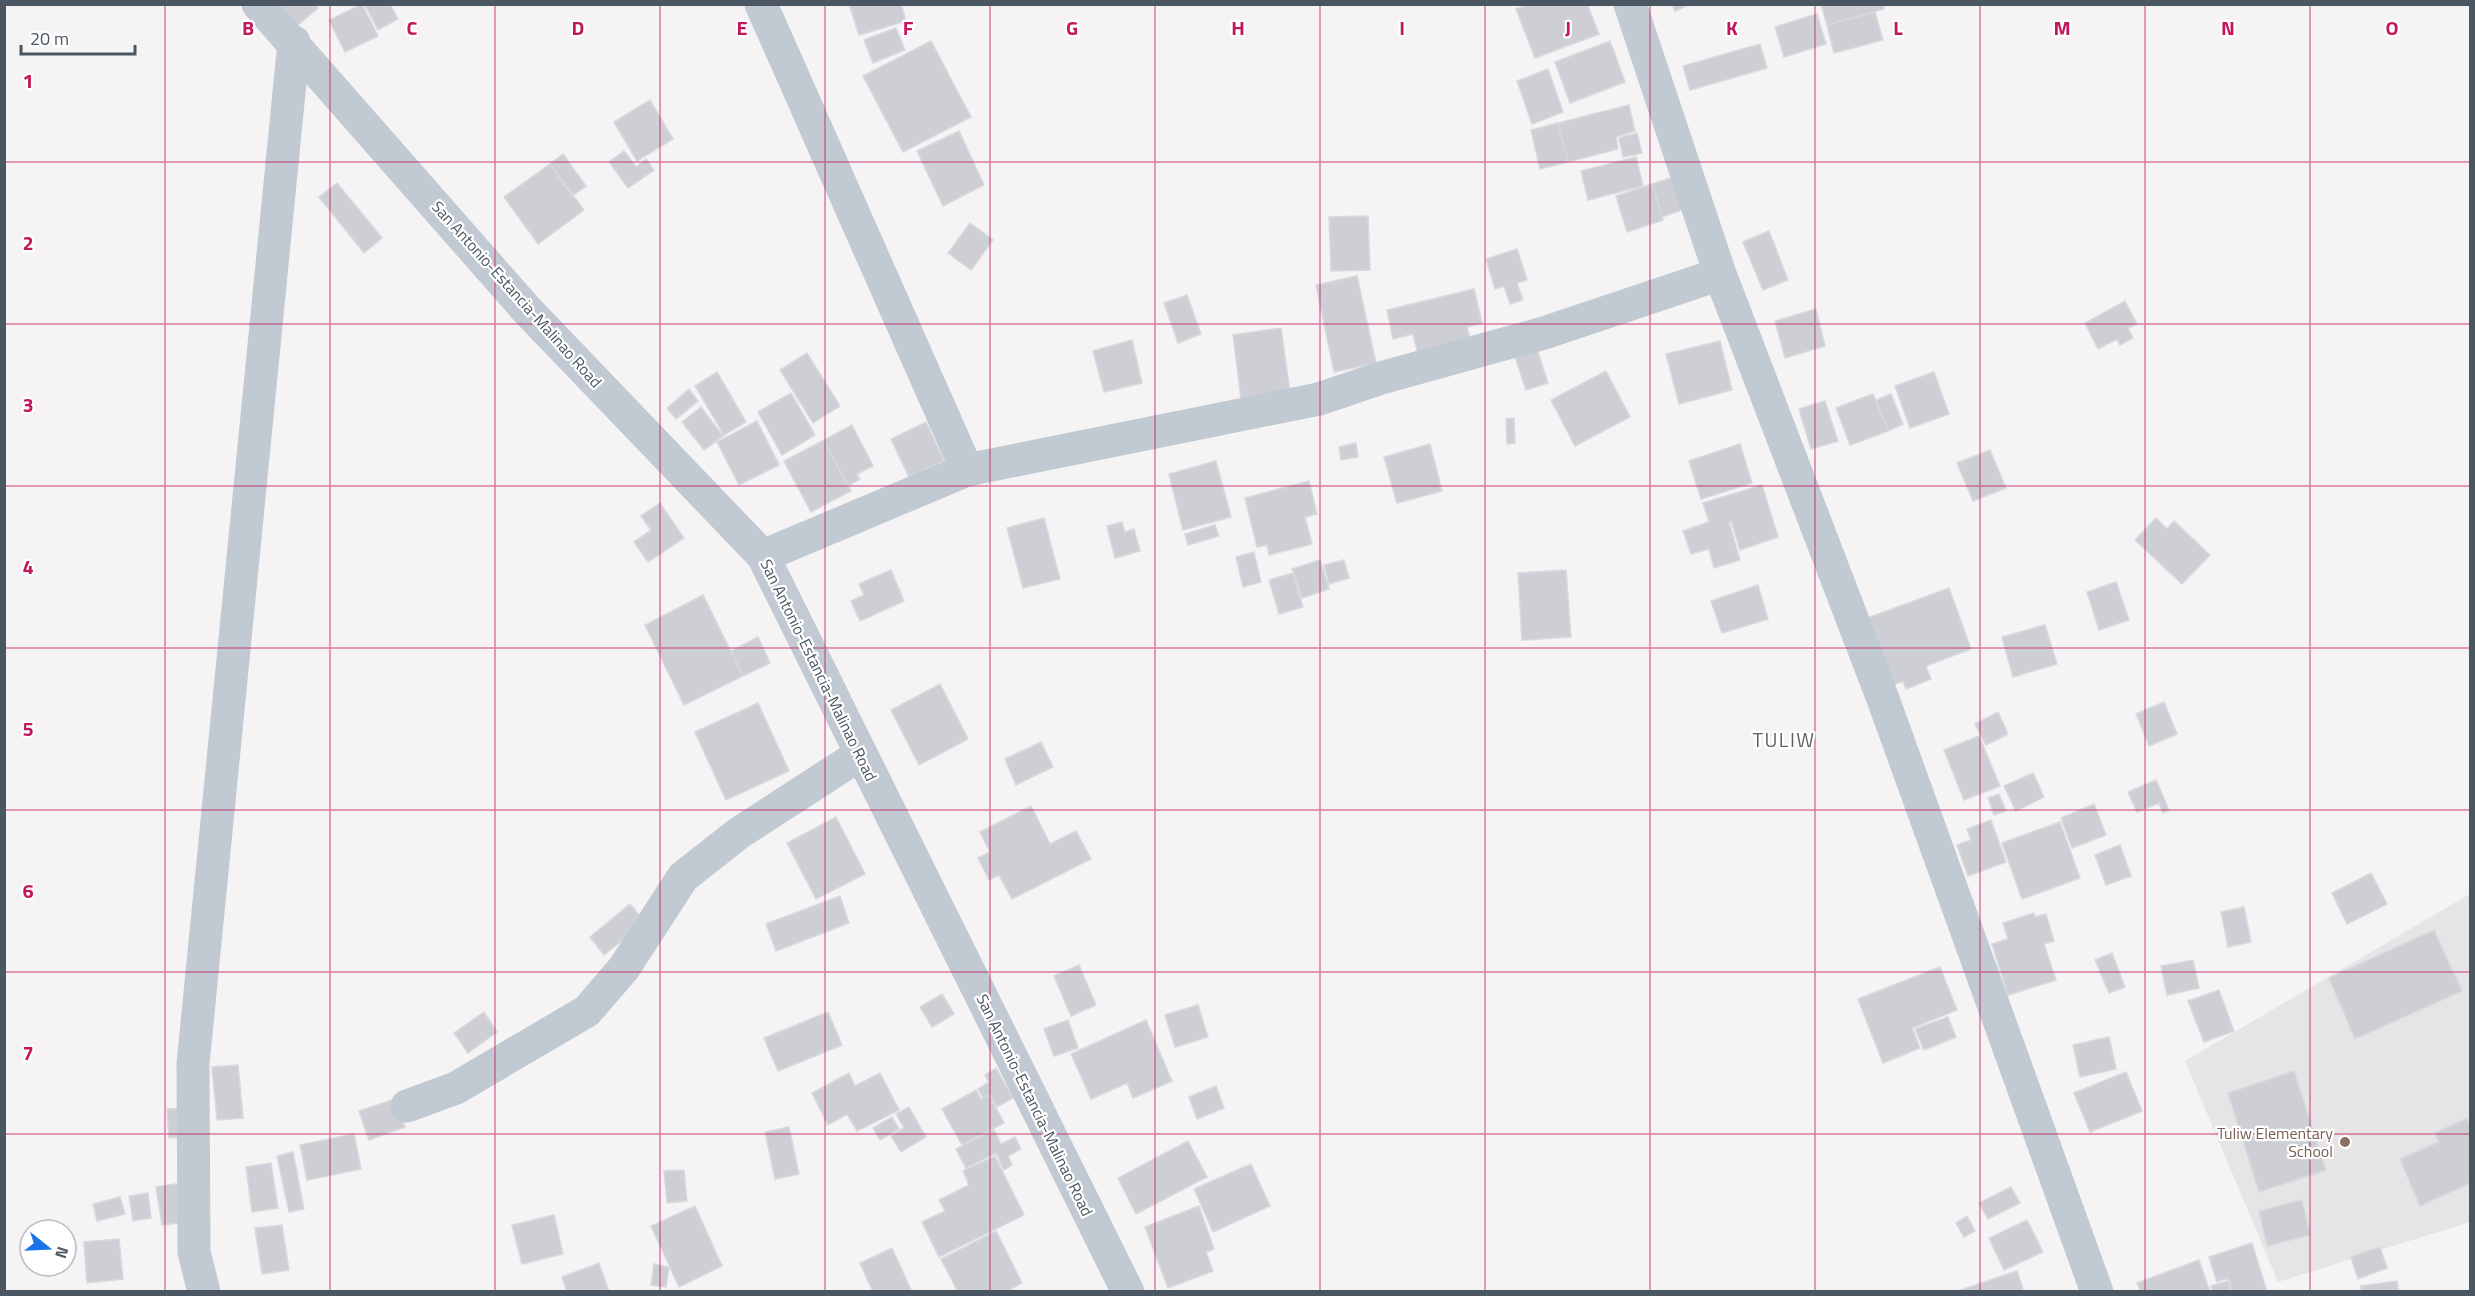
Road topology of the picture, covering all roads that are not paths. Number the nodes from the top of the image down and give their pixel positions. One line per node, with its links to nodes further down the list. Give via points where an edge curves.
1 (258, 4): 4 (street, San Antonio-Estancia-Malinao Road)
2 (762, 4): 6 (street)
3 (1630, 4): 5 (street)
4 (294, 42): 7 (street, San Antonio-Estancia-Malinao Road, via 526,309); 10 (street, via 194,1064 194,1252)
5 (1720, 274): 6 (street, via 1544,333 1319,399); 12 (street, via 1883,699)
6 (967, 470): 7 (street)
7 (763, 556): 8 (street, San Antonio-Estancia-Malinao Road)
8 (861, 754): 9 (street, via 739,833 683,877 624,968 587,1011 456,1088); 11 (street, San Antonio-Estancia-Malinao Road)
9 (407, 1106)
10 (204, 1292)
11 (1128, 1292)
12 (2097, 1292)

